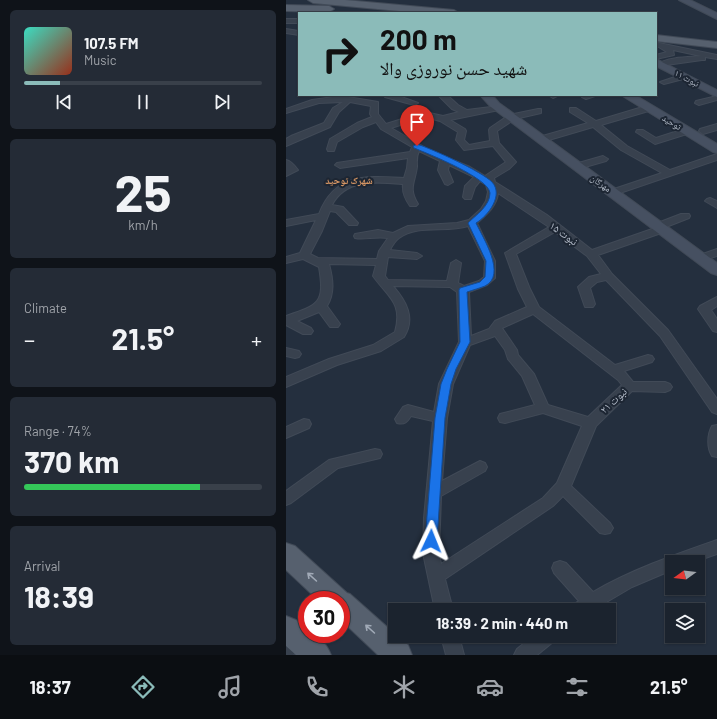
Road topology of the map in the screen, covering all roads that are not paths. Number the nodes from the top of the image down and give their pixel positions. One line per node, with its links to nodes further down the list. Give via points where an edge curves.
1 (313, 0): 5 (main road)
2 (683, 0): 6 (street)
3 (286, 8): 4 (main road)
4 (371, 12)
5 (443, 12)
6 (717, 16)
7 (286, 21): 8 (street)
8 (298, 21)
9 (286, 31): 10 (street)
10 (298, 33)
11 (657, 42): 12 (main road); 13 (main road); 14 (street); 15 (street, via 671,52)
12 (717, 45)
13 (717, 52)
14 (717, 58): 15 (street)
15 (658, 61): 16 (street, نبوت ۱۱)
16 (684, 76): 17 (street); 18 (street, نبوت ۱۱)
17 (664, 82)
18 (717, 94)
19 (308, 96): 28 (street)
20 (387, 96): 31 (street)
21 (392, 96): 29 (street)
22 (443, 96): 37 (street)
23 (487, 96): 32 (street, مهرگان)
24 (629, 96): 33 (street, توحید)
25 (644, 96): 45 (street, توحید)
26 (717, 98): 30 (street)
27 (348, 99): 28 (street); 31 (street); 49 (street, via 336,110 327,125)
28 (312, 103): 35 (street)
29 (414, 103)
30 (699, 103)
31 (375, 104): 39 (street, نبوت ۱۵, via 374,114)
32 (499, 108): 37 (street); 38 (street, مهرگان)
33 (649, 108): 41 (street); 44 (street, توحید)
34 (573, 110): 41 (street)
35 (286, 111)
36 (538, 111): 38 (street)
37 (466, 113): 40 (street)
38 (512, 117): 47 (street, مهرگان); 50 (street, via 493,130)
39 (377, 118): 42 (street, نبوت ۱۵); 52 (street, via 333,141)
40 (443, 119): 42 (street, via 425,114); 50 (street, via 462,131 460,140 467,148)
41 (595, 124): 47 (street); 61 (street, via 624,148)
42 (384, 127): 53 (street, نبوت ۱۵)
43 (717, 127): 45 (street)
44 (687, 131): 46 (street, via 654,141); 51 (street, توحید)
45 (703, 131): 48 (street, توحید)
46 (640, 132)
47 (542, 139): 59 (street, مهرگان)
48 (717, 140)
49 (286, 143)
50 (495, 144): 65 (street, via 511,162 489,177)
51 (717, 149)
52 (331, 150)
53 (415, 150): 56 (street, نبوت ۱۵); 58 (street); 63 (street)
54 (717, 157): 61 (street)
55 (603, 159): 59 (street)
56 (445, 160): 62 (street, نبوت ۱۵); 64 (street, via 442,170)
57 (286, 163): 60 (street, via 293,170)
58 (340, 165)
59 (578, 166): 66 (street, مهرگان)
60 (286, 173)
61 (669, 173): 66 (street)
62 (479, 177): 65 (street, نبوت ۱۵); 67 (street, via 470,186)
63 (408, 181): 68 (street, via 408,196); 69 (street, via 370,180 350,183 336,191)
64 (448, 182)
65 (489, 184): 73 (street, via 494,192 493,198 480,218); 74 (street, نبوت ۱۵)
66 (614, 192): 75 (street, مهرگان)
67 (468, 197)
68 (413, 204)
69 (324, 212): 71 (street); 72 (street, via 339,210); 80 (street)
70 (685, 216): 75 (street)
71 (286, 223)
72 (353, 223)
73 (472, 223): 77 (street, via 457,227 417,226); 90 (street, via 490,261 489,278 483,283)
74 (556, 227): 79 (street, نبوت ۱۵); 94 (street, نبوت ۲۱, via 510,253)
75 (661, 228): 79 (street); 83 (street, مهرگان)
76 (359, 236): 77 (street, via 378,233)
77 (395, 236): 82 (street)
78 (717, 252): 83 (street)
79 (591, 254): 88 (street, نبوت ۱۵)
80 (304, 255): 84 (street); 85 (street)
81 (416, 256): 82 (street)
82 (382, 257): 85 (street); 89 (street, via 379,276)
83 (701, 258): 87 (street, مهرگان)
84 (286, 260)
85 (315, 261): 93 (street, via 324,265 327,280 328,294)
86 (456, 263): 90 (street)
87 (717, 270)
88 (608, 276): 92 (street, via 594,279 584,287); 107 (street, نبوت ۱۵, via 664,333)
89 (386, 283): 90 (street); 103 (street, via 400,302 404,319 400,334 376,348 333,362)
90 (457, 287): 100 (street)
91 (717, 301): 98 (street, via 704,309)
92 (589, 304)
93 (322, 306): 95 (street); 96 (street)
94 (534, 309): 97 (street, via 499,324); 102 (street, نبوت ۲۱)
95 (286, 320): 99 (street)
96 (334, 324)
97 (496, 328): 100 (street, via 493,332); 106 (street, via 511,350 512,356 528,374)
98 (717, 328)
99 (307, 330)
100 (465, 342): 108 (street, via 446,384)
101 (648, 359): 102 (street)
102 (613, 370): 104 (street, نبوت ۲۱)
103 (286, 382)
104 (629, 386): 105 (street); 111 (street, نبوت ۲۱)
105 (665, 387)
106 (543, 408): 109 (street); 111 (street)
107 (717, 409)
108 (440, 418): 110 (street, via 408,410); 119 (street)
109 (505, 418)
110 (402, 419)
111 (590, 423): 118 (street, نبوت ۲۱)
112 (304, 424): 114 (street)
113 (717, 430): 115 (street)
114 (286, 433)
115 (717, 452)
116 (375, 454): 120 (street, via 334,464)
117 (480, 468): 119 (street)
118 (563, 487): 121 (street); 127 (street, نبوت ۲۱, via 548,502)
119 (434, 492): 127 (street, via 431,553)
120 (286, 499)
121 (605, 528)
122 (717, 547): 124 (street)
123 (286, 554): 128 (main road, one-way to 123)
124 (695, 555)
125 (665, 566): 131 (street, via 626,582)
126 (560, 568): 130 (street)
127 (436, 576): 129 (street)
128 (327, 591)
129 (442, 603)
130 (582, 603)
131 (589, 603)
132 (350, 611): 135 (main road, one-way to 132)
133 (452, 643): 136 (street)
134 (538, 643): 137 (street)
135 (398, 655)
136 (455, 655)
137 (523, 655)

